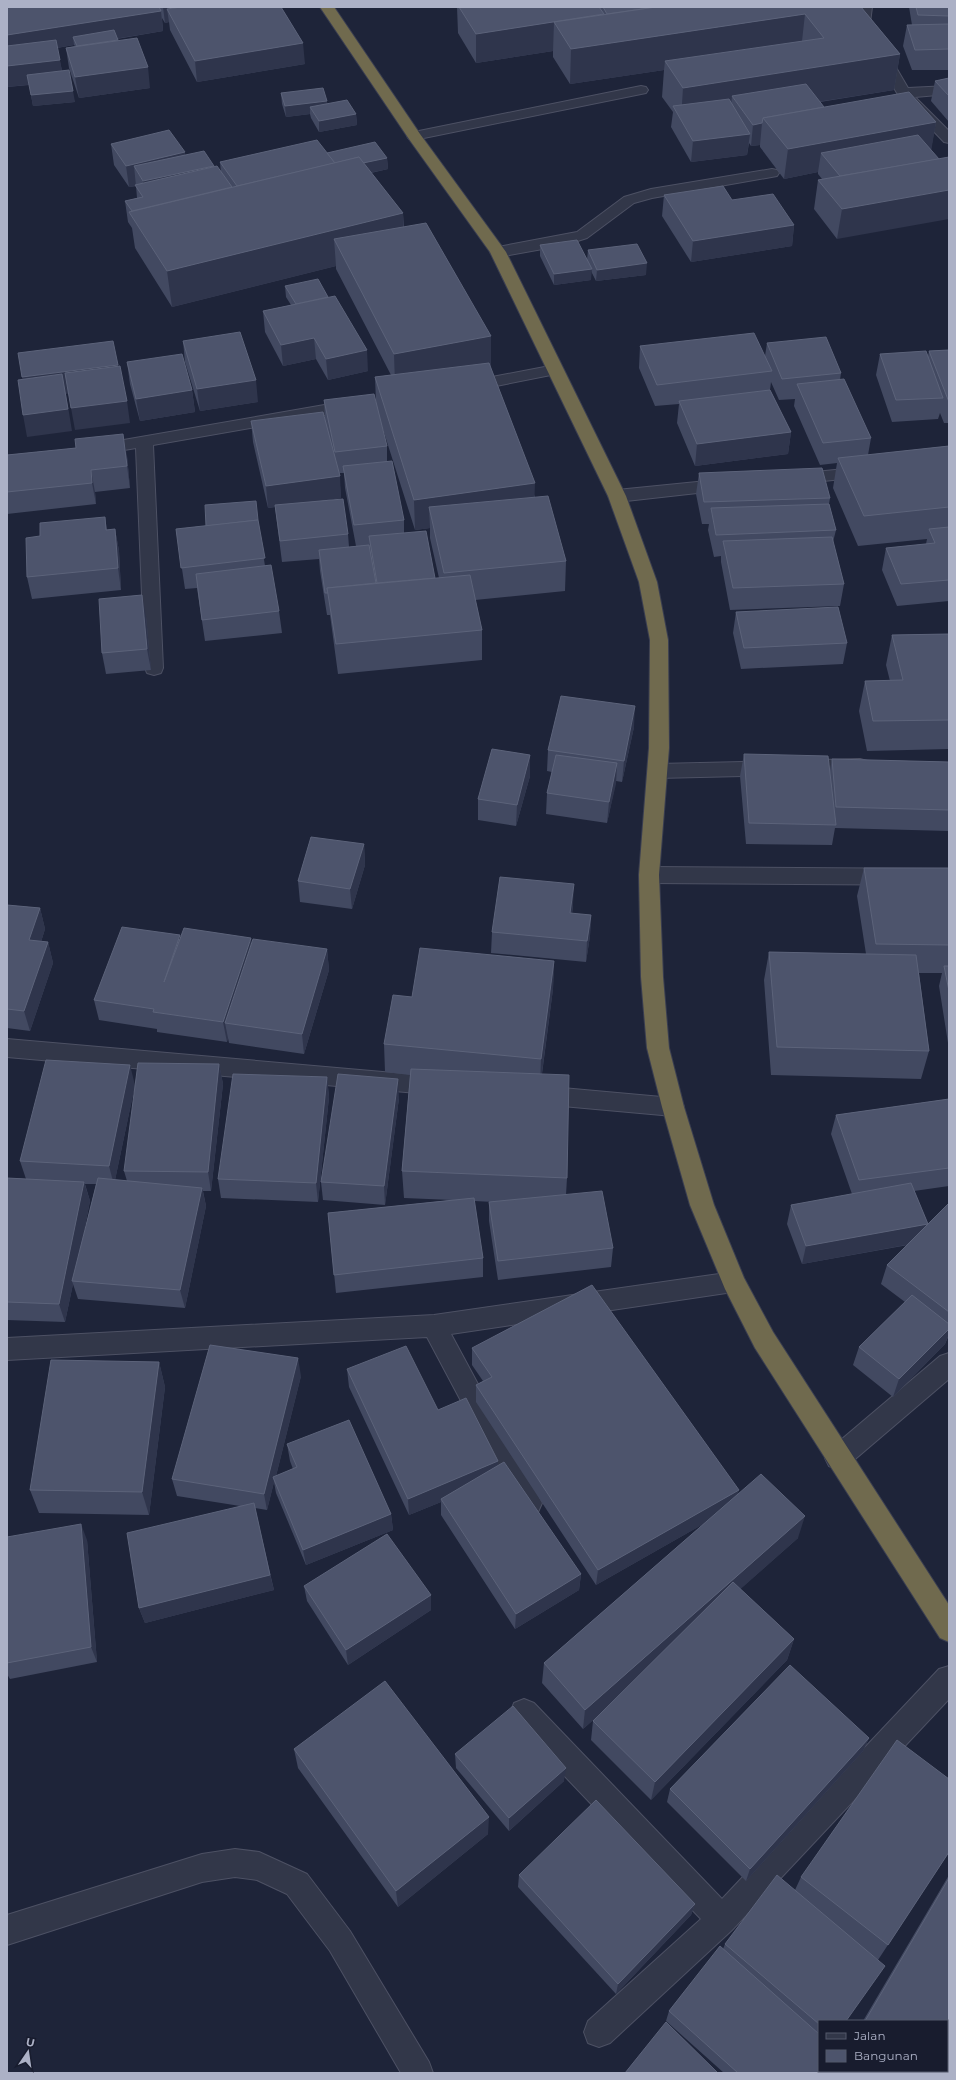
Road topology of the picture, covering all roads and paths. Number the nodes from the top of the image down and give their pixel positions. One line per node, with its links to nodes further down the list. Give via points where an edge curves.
1 (327, 7): 6 (highway)
2 (865, 7): 5 (street, via 863,23)
3 (641, 90): 6 (street)
4 (949, 90): 5 (street)
5 (904, 93): 7 (street)
6 (414, 136): 9 (highway)
7 (949, 139)
8 (772, 173): 9 (street, via 629,200 582,235)
9 (498, 252): 10 (highway)
10 (555, 370): 11 (street); 18 (highway)
11 (453, 389)
12 (369, 402): 13 (street)
13 (144, 442): 14 (street); 19 (street)
14 (77, 452)
15 (878, 471): 16 (street)
16 (775, 481)
17 (743, 484): 18 (street)
18 (617, 496): 21 (highway, via 648,582 659,640)
19 (154, 668)
20 (879, 765): 21 (street)
21 (658, 771): 22 (highway)
22 (649, 875): 23 (street); 27 (highway, via 652,977 658,1048)
23 (949, 877)
24 (7, 1048): 25 (street)
25 (459, 1088)
26 (522, 1094): 27 (street)
27 (672, 1107): 28 (highway, via 702,1205)
28 (733, 1282): 29 (street); 32 (highway, via 764,1340)
29 (434, 1326): 30 (street); 33 (street)
30 (7, 1349)
31 (949, 1364): 32 (street)
32 (838, 1458): 34 (highway)
33 (529, 1503)
34 (949, 1629)
35 (949, 1679): 37 (street)
36 (524, 1713): 37 (street)
37 (722, 1920): 39 (street)
38 (7, 1930): 40 (street, via 202,1868 236,1863 259,1866 297,1884 336,1934)
39 (599, 2032)
40 (418, 2073)

